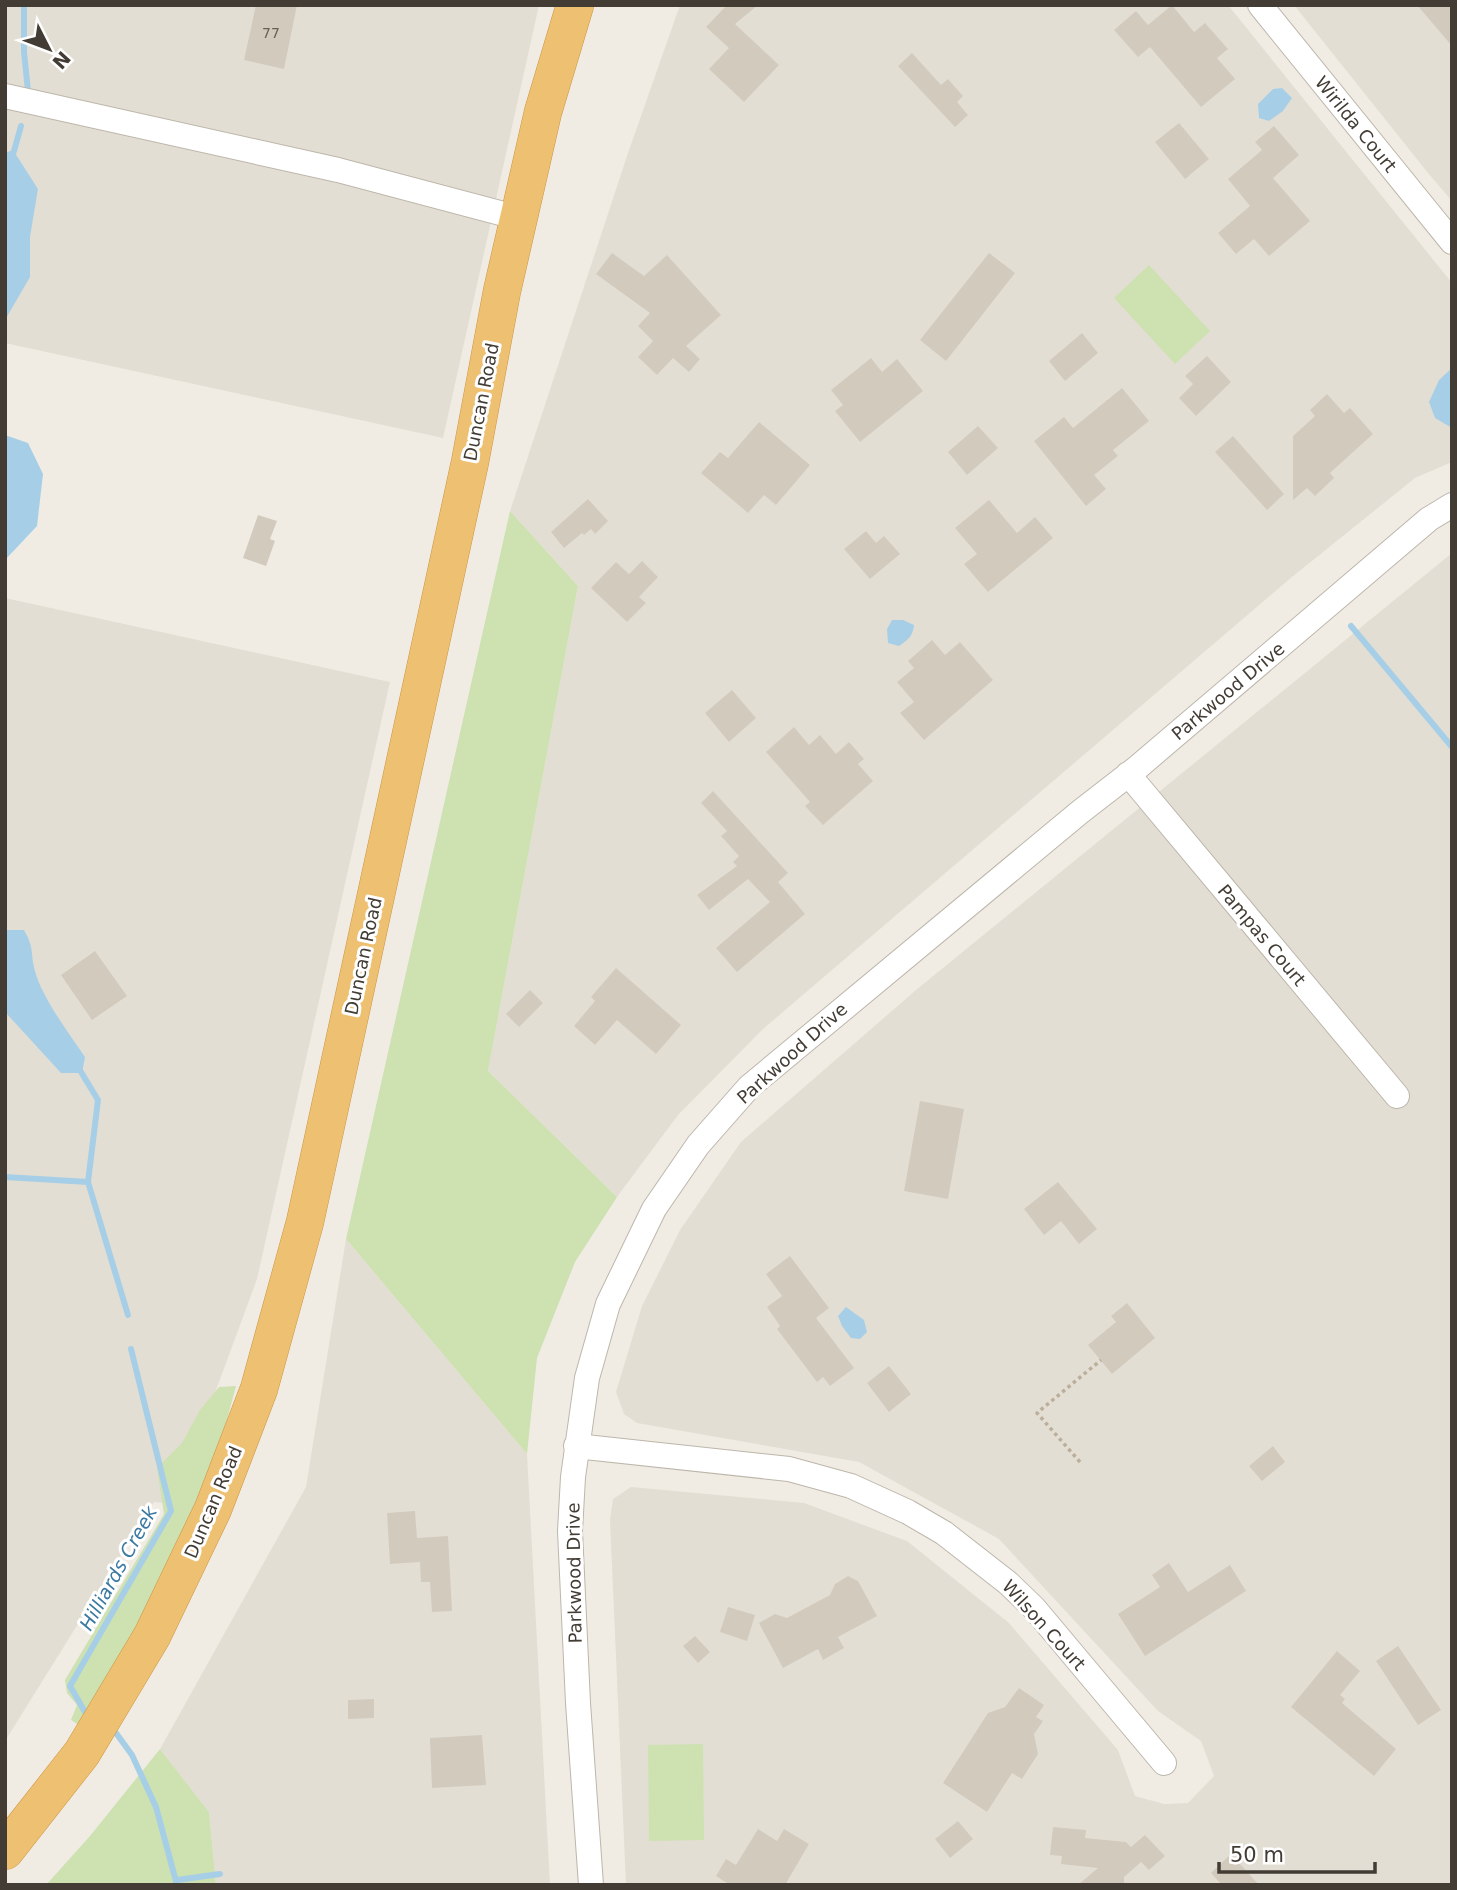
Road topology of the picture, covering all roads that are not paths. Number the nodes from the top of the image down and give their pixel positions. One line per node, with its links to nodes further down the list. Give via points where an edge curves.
1 (575, 5): 4 (highway, Duncan Road)
2 (1260, 5): 5 (street, Wirilda Court)
3 (5, 96): 4 (street, via 338,170)
4 (519, 218): 11 (highway, Duncan Road, via 305,1222 259,1389 213,1509 152,1636 82,1753)
5 (1452, 242)
6 (1452, 505): 7 (street, Parkwood Drive, via 1429,519)
7 (1128, 774): 8 (street, Pampas Court); 9 (street, Parkwood Drive, via 758,1079 698,1145 654,1209 608,1304 587,1378)
8 (1396, 1096)
9 (576, 1446): 10 (street, Wilson Court, via 789,1469 851,1486 908,1513 944,1533 1034,1608); 12 (street, Parkwood Drive, via 570,1531)
10 (1164, 1763)
11 (5, 1851)
12 (591, 1885)

